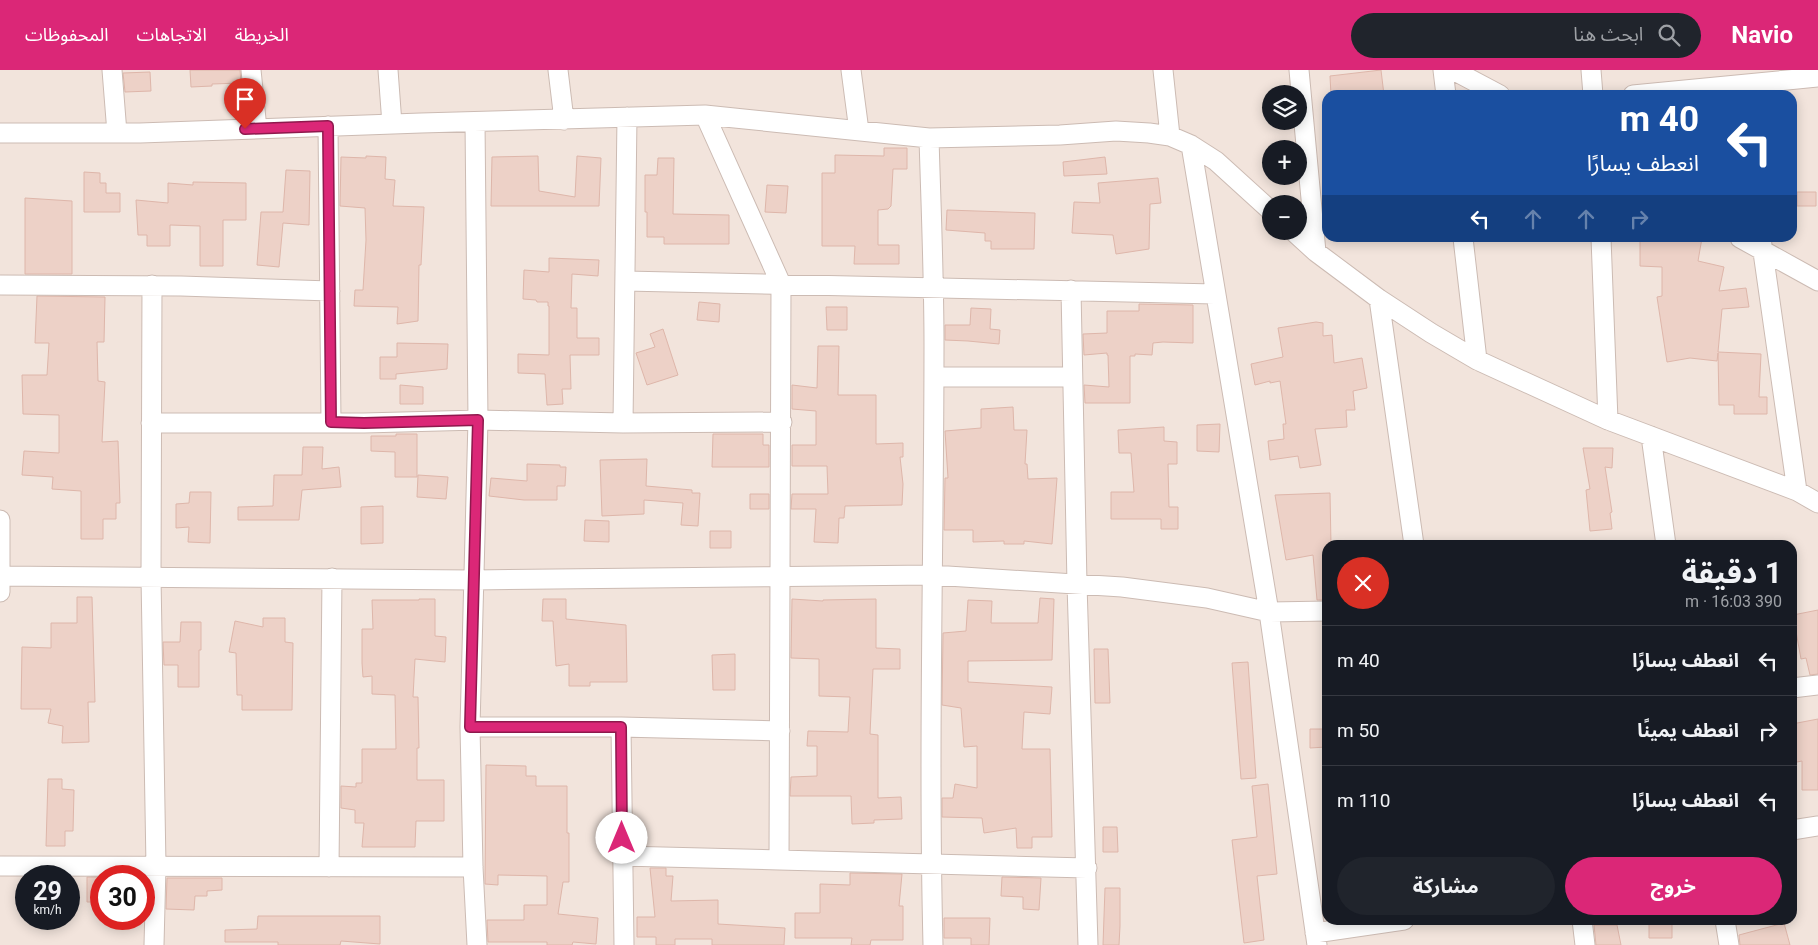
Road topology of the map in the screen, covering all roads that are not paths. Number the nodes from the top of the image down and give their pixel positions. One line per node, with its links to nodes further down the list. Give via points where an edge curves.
1 (112, 70): 26 (street)
2 (251, 70): 23 (street)
3 (388, 70): 21 (street)
4 (558, 70): 19 (street)
5 (851, 70): 24 (street)
6 (1163, 70): 27 (street)
7 (1299, 70): 35 (street)
8 (1443, 70): 13 (street)
9 (1453, 70): 14 (street)
10 (1591, 70): 15 (street)
11 (1818, 77): 12 (street)
12 (1747, 83): 16 (street)
13 (1445, 90)
14 (1491, 90)
15 (1593, 90)
16 (1681, 90)
17 (705, 115): 18 (street); 24 (street); 38 (street)
18 (627, 117): 19 (street); 36 (street)
19 (564, 120): 20 (street)
20 (475, 122): 21 (street); 49 (street)
21 (392, 124): 22 (street)
22 (328, 126): 23 (street); 43 (street)
23 (257, 129): 26 (street)
24 (858, 131): 28 (street)
25 (0, 133): 26 (street)
26 (117, 133)
27 (1170, 136): 28 (street, via 1116,131); 29 (street)
28 (929, 138): 41 (street)
29 (1191, 145): 30 (street, via 1216,161); 44 (street)
30 (1262, 203)
31 (1303, 240): 35 (street)
32 (1462, 242): 46 (street)
33 (1601, 242): 50 (street)
34 (1762, 244): 37 (street); 56 (street)
35 (1316, 252): 45 (street)
36 (625, 281): 38 (street); 54 (street)
37 (1818, 281)
38 (781, 284): 41 (street); 52 (street)
39 (0, 285): 40 (street)
40 (152, 285): 43 (street); 53 (street)
41 (933, 287): 42 (street); 47 (street)
42 (1071, 290): 44 (street); 48 (street)
43 (330, 291): 51 (street)
44 (1215, 294): 70 (street)
45 (1379, 298): 46 (street); 59 (street)
46 (1477, 360): 50 (street)
47 (934, 377): 48 (street); 61 (street)
48 (1072, 377): 67 (street)
49 (478, 420): 51 (street); 54 (street); 66 (street)
50 (1608, 420): 55 (street)
51 (331, 422): 53 (street)
52 (782, 422): 54 (street); 63 (street)
53 (152, 423): 64 (street)
54 (623, 423)
55 (1651, 436): 56 (street); 60 (street)
56 (1797, 491): 57 (street)
57 (1818, 503)
58 (0, 520): 62 (street)
59 (1413, 540)
60 (1665, 540)
61 (932, 575): 63 (street); 67 (street); 80 (street)
62 (0, 576): 64 (street); 68 (street)
63 (781, 576): 66 (street); 75 (street)
64 (151, 577): 65 (street); 82 (street)
65 (332, 578): 66 (street); 83 (street)
66 (473, 580): 73 (street)
67 (1077, 584): 70 (street, via 1207,598); 85 (street)
68 (0, 592)
69 (1322, 611): 70 (street)
70 (1269, 612): 89 (street)
71 (1818, 685): 72 (street)
72 (1797, 687)
73 (470, 727): 74 (street); 84 (street)
74 (621, 727): 75 (street); 78 (street)
75 (780, 731): 79 (street)
76 (1818, 826): 77 (street)
77 (1797, 829)
78 (622, 856): 79 (street); 92 (street)
79 (779, 860): 80 (street)
80 (931, 865): 85 (street); 93 (street)
81 (0, 866): 82 (street)
82 (156, 866): 83 (street); 90 (street)
83 (328, 867): 84 (street)
84 (473, 867): 91 (street)
85 (1087, 868): 94 (street)
86 (1381, 925): 89 (street)
87 (1583, 925): 95 (street)
88 (1726, 925): 96 (street)
89 (1316, 939)
90 (154, 945)
91 (478, 945)
92 (624, 945)
93 (933, 945)
94 (1088, 945)
95 (1585, 945)
96 (1729, 945)

